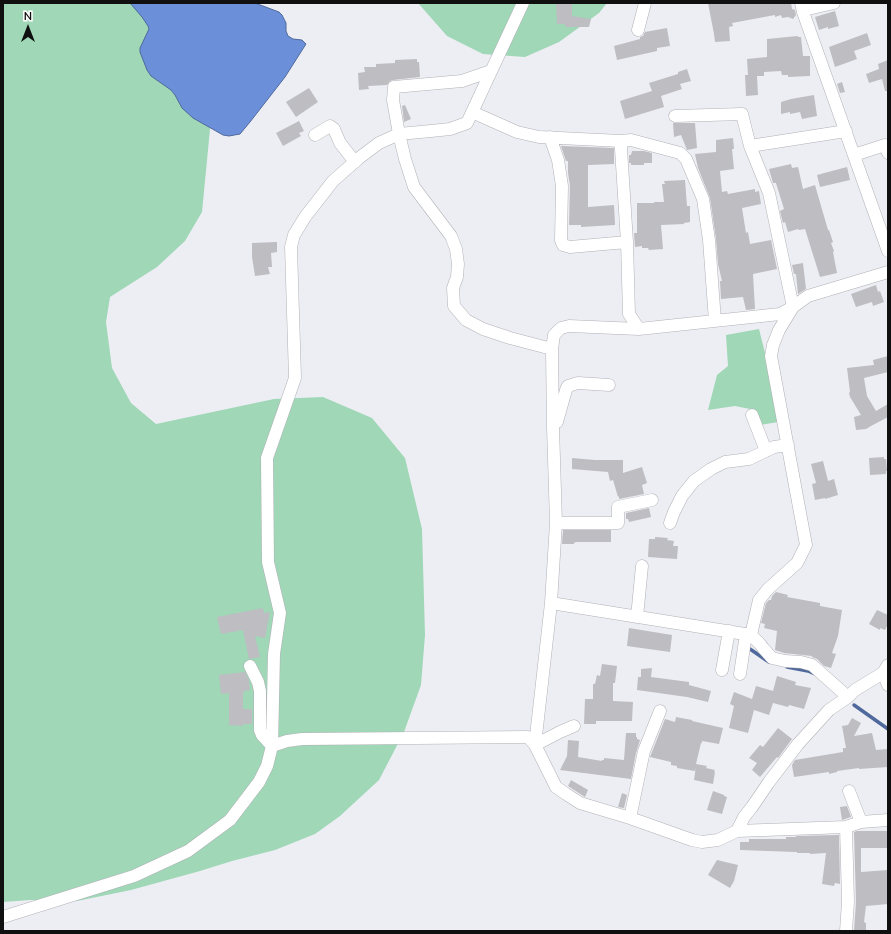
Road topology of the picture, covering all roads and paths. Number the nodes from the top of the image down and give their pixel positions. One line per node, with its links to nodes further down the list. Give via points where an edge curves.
1 (523, 3): 6 (street)
2 (645, 3): 5 (street)
3 (834, 3): 4 (street, via 808,9)
4 (802, 7): 9 (street)
5 (638, 30)
6 (491, 71): 7 (street); 10 (street, via 462,81 394,87 393,100)
7 (472, 112): 10 (street, via 467,124 431,132); 12 (street, via 517,132)
8 (675, 116): 14 (street, via 742,114)
9 (846, 131): 14 (street); 16 (street)
10 (399, 134): 17 (street, via 379,143); 24 (street, via 414,187 451,236 456,249 458,264 453,288 454,306 466,320 483,329)
11 (315, 135): 17 (street, via 330,126)
12 (550, 137): 13 (street); 18 (street, via 558,160 562,186 561,240 564,246)
13 (622, 141): 18 (street); 22 (street, via 642,142 680,153 686,159 703,199)
14 (750, 146): 21 (street, via 769,193)
15 (888, 153): 16 (street, via 885,145)
16 (854, 155): 19 (street)
17 (355, 162): 47 (street, via 333,182 305,218 294,235 291,247 295,378 267,458 268,562 280,613 274,654)
18 (627, 242): 23 (street, via 629,314)
19 (888, 250)
20 (888, 272): 21 (street, via 808,296)
21 (793, 307): 22 (street, via 780,314); 28 (street, via 779,330 771,356)
22 (715, 321): 23 (street)
23 (638, 329): 24 (street, via 569,326 561,328 554,335)
24 (552, 349): 27 (street)
25 (609, 385): 27 (street, via 578,383 568,386 557,424)
26 (752, 415): 29 (street)
27 (553, 427): 31 (street)
28 (788, 445): 29 (street); 37 (street, via 806,545 797,563 759,600)
29 (766, 451): 32 (street, via 749,459 725,462 711,468 694,481 682,496)
30 (652, 500): 31 (street, via 618,507 618,523)
31 (556, 523): 34 (street)
32 (670, 523)
33 (642, 566): 35 (street)
34 (551, 603): 35 (street); 46 (street)
35 (637, 617): 36 (street)
36 (729, 631): 37 (street); 40 (street)
37 (749, 634): 41 (street); 43 (street, via 772,658 812,665)
38 (250, 666): 47 (street, via 260,691 260,730)
39 (886, 669): 42 (street); 43 (street, via 854,690)
40 (722, 670)
41 (740, 674)
42 (888, 685)
43 (848, 697): 53 (street, via 829,710 798,744)
44 (660, 711): 49 (street, via 644,751)
45 (574, 726): 46 (street)
46 (536, 745): 47 (street, via 528,737 520,737 302,739); 49 (street, via 556,787 580,803)
47 (272, 746): 54 (street, via 267,766 259,782 230,820 188,851 134,876)
48 (849, 791): 51 (street)
49 (630, 818): 53 (street, via 702,842 718,840)
50 (888, 820): 51 (street)
51 (861, 822): 52 (street)
52 (846, 827): 53 (street); 55 (street)
53 (736, 831)
54 (3, 917)
55 (846, 931)

